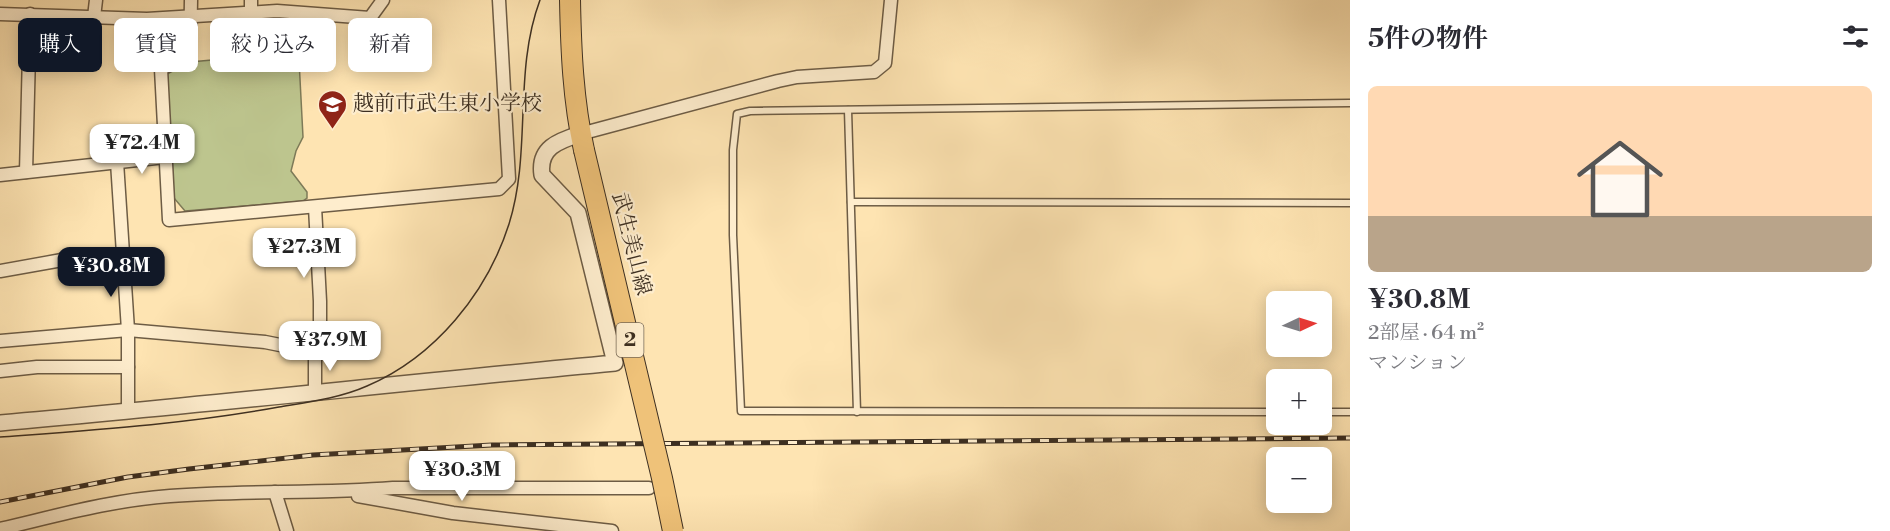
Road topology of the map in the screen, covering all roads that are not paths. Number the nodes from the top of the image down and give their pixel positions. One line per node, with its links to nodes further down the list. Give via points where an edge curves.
1 (96, 0): 10 (street)
2 (191, 0): 11 (street)
3 (382, 0): 7 (street, via 370,18)
4 (500, 0): 21 (street, via 509,179 499,189)
5 (570, 0): 14 (main road, 武生美山線 / 2, via 573,83)
6 (891, 0): 14 (street, via 885,63 874,72 778,81)
7 (251, 6): 11 (street)
8 (0, 14): 9 (street)
9 (30, 14): 10 (street); 17 (street)
10 (94, 16): 11 (street)
11 (190, 17): 15 (street, via 190,54 161,69)
12 (1350, 104): 13 (lane)
13 (848, 110): 19 (lane); 31 (lane, via 737,114 733,235 741,411)
14 (582, 142): 29 (street, via 556,143 542,160 542,175 578,213 615,363); 46 (main road, 武生美山線 / 2, bridge)
15 (165, 157): 16 (street); 21 (street, via 169,220)
16 (117, 162): 17 (street); 22 (street)
17 (26, 172): 18 (street)
18 (0, 175)
19 (851, 202): 20 (lane); 31 (lane)
20 (1350, 203)
21 (315, 207): 26 (street, via 320,301)
22 (123, 264): 23 (street, via 62,260); 24 (street)
23 (0, 271)
24 (128, 330): 25 (street); 26 (street, via 265,342); 27 (street)
25 (0, 341)
26 (315, 352): 29 (street)
27 (128, 367): 28 (street); 30 (street)
28 (0, 371)
29 (315, 393): 30 (street)
30 (128, 412): 35 (street)
31 (857, 412): 32 (lane)
32 (1266, 412)
33 (1332, 412): 34 (lane)
34 (1350, 412)
35 (0, 423)
36 (568, 478): 37 (street)
37 (556, 488): 38 (street); 39 (street)
38 (649, 488)
39 (358, 491): 40 (street); 45 (street, via 358,496 434,510)
40 (274, 492): 41 (street, via 136,499); 44 (street)
41 (47, 518): 42 (street); 43 (street)
42 (0, 529)
43 (50, 531)
44 (287, 531)
45 (612, 531)
46 (673, 531)

